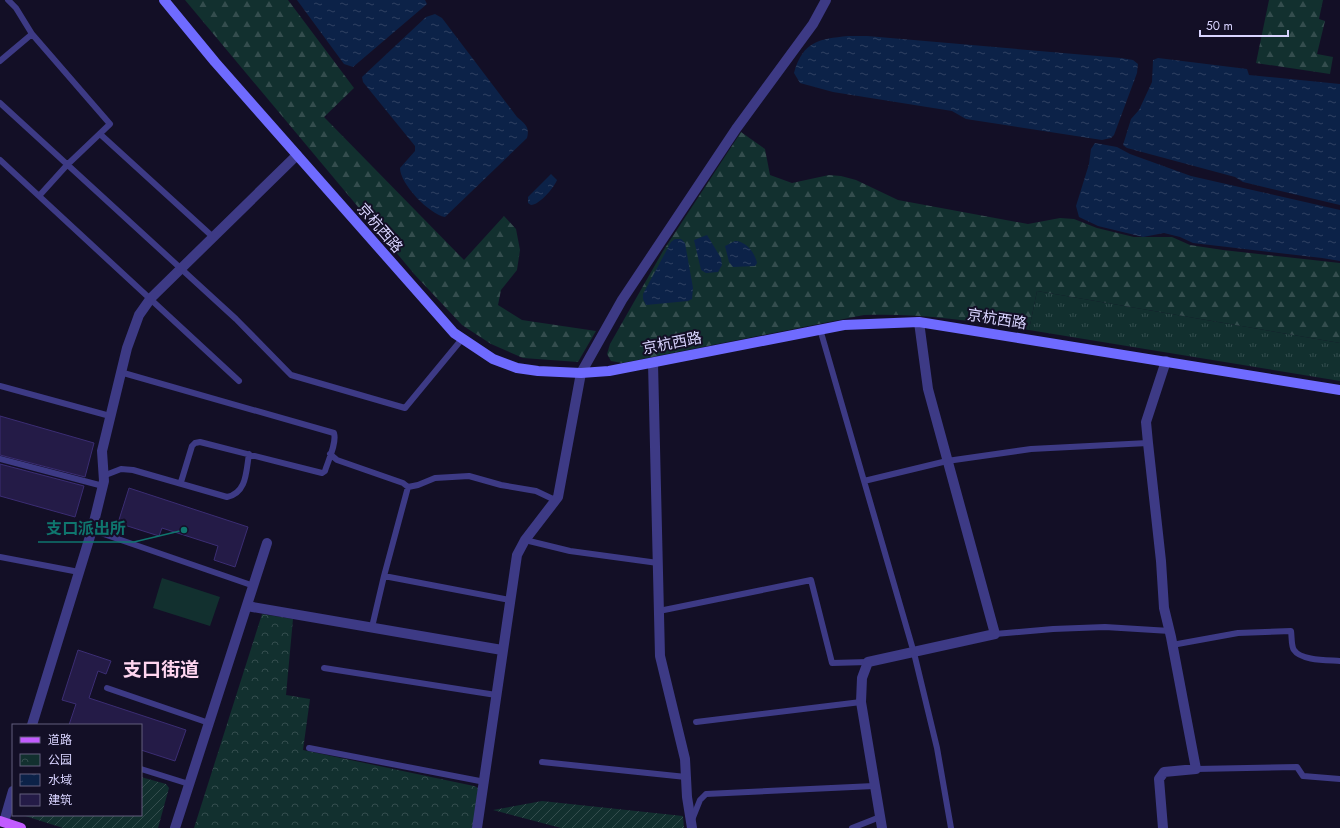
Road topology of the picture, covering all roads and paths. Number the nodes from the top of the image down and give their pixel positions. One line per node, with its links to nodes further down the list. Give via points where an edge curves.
1 (8, 0): 4 (lane)
2 (164, 0): 8 (main road, 京杭西路)
3 (826, 0): 21 (street, via 813,24 736,129 626,294)
4 (32, 34): 5 (lane); 7 (lane, via 110,124)
5 (0, 61)
6 (0, 103): 10 (lane)
7 (100, 134): 10 (lane); 12 (lane)
8 (297, 155): 12 (street); 17 (main road, 京杭西路, via 448,327)
9 (0, 160): 11 (lane)
10 (67, 165): 11 (lane); 13 (lane)
11 (39, 196): 14 (lane)
12 (213, 237): 13 (street)
13 (181, 269): 14 (street); 17 (lane, via 291,374 405,408)
14 (151, 298): 20 (street, via 139,315); 22 (lane)
15 (919, 322): 16 (main road, 京杭西路, via 844,325); 18 (main road, 京杭西路); 30 (street, via 928,388)
16 (820, 329): 19 (main road, 京杭西路); 32 (lane)
17 (462, 339): 21 (main road, 京杭西路, via 493,359 517,368)
18 (1166, 361): 24 (main road, 京杭西路); 26 (street, via 1146,422)
19 (653, 363): 21 (main road, 京杭西路); 40 (street)
20 (120, 372): 25 (street); 28 (lane, via 331,431 335,436)
21 (581, 373): 35 (street, via 558,496)
22 (239, 381)
23 (0, 386): 25 (lane)
24 (1340, 390)
25 (110, 416): 31 (street, via 102,451)
26 (1148, 442): 30 (lane, via 1031,449); 48 (street, via 1164,608)
27 (249, 454): 28 (lane, via 322,473); 33 (lane, via 195,442); 33 (lane, via 242,486 233,496)
28 (330, 454): 34 (lane, via 337,460 403,482)
29 (0, 459): 31 (lane)
30 (948, 461): 32 (lane); 49 (street)
31 (103, 481): 33 (lane, via 121,469); 36 (street)
32 (864, 481): 52 (lane)
33 (181, 482)
34 (408, 487): 35 (lane, via 435,478 469,476 500,485 536,491); 42 (lane)
35 (555, 500): 37 (street)
36 (92, 530): 41 (street); 43 (lane)
37 (525, 540): 40 (lane, via 570,551); 44 (street, via 517,555)
38 (267, 543): 43 (street)
39 (0, 557): 41 (lane)
40 (658, 563): 46 (street)
41 (78, 572): 61 (street)
42 (384, 576): 44 (lane); 47 (lane)
43 (254, 586): 45 (street)
44 (510, 600): 51 (street)
45 (247, 606): 47 (street); 60 (street)
46 (659, 611): 54 (lane, via 811,580 832,663); 66 (street, via 660,656 685,759)
47 (372, 628): 51 (street)
48 (1170, 631): 49 (lane, via 1105,627); 50 (street)
49 (995, 634): 52 (street)
50 (1172, 645): 53 (lane, via 1238,633 1291,631 1293,649 1298,655); 64 (street)
51 (502, 650): 57 (street)
52 (914, 652): 54 (street); 80 (lane, via 937,748)
53 (1340, 660)
54 (868, 662): 58 (street, via 862,678)
55 (324, 668): 57 (lane)
56 (107, 688): 60 (lane)
57 (496, 695): 68 (street)
58 (861, 702): 59 (lane); 70 (street)
59 (696, 722)
60 (209, 723): 69 (street)
61 (32, 724)
62 (309, 748): 68 (lane)
63 (542, 762): 66 (lane)
64 (1196, 769): 67 (lane, via 1297,766 1302,776); 81 (street, via 1164,772 1159,779)
65 (142, 770): 69 (lane)
66 (686, 777): 74 (street)
67 (1340, 779)
68 (485, 782): 77 (street)
69 (189, 784): 76 (street)
70 (874, 786): 72 (street); 74 (lane, via 706,794 700,800)
71 (12, 794): 73 (street)
72 (880, 817): 78 (lane); 79 (street)
73 (2, 822): 75 (main road)
74 (692, 825)
75 (21, 828)
76 (175, 828)
77 (477, 828)
78 (852, 828)
79 (882, 828)
80 (951, 828)
81 (1163, 828)

